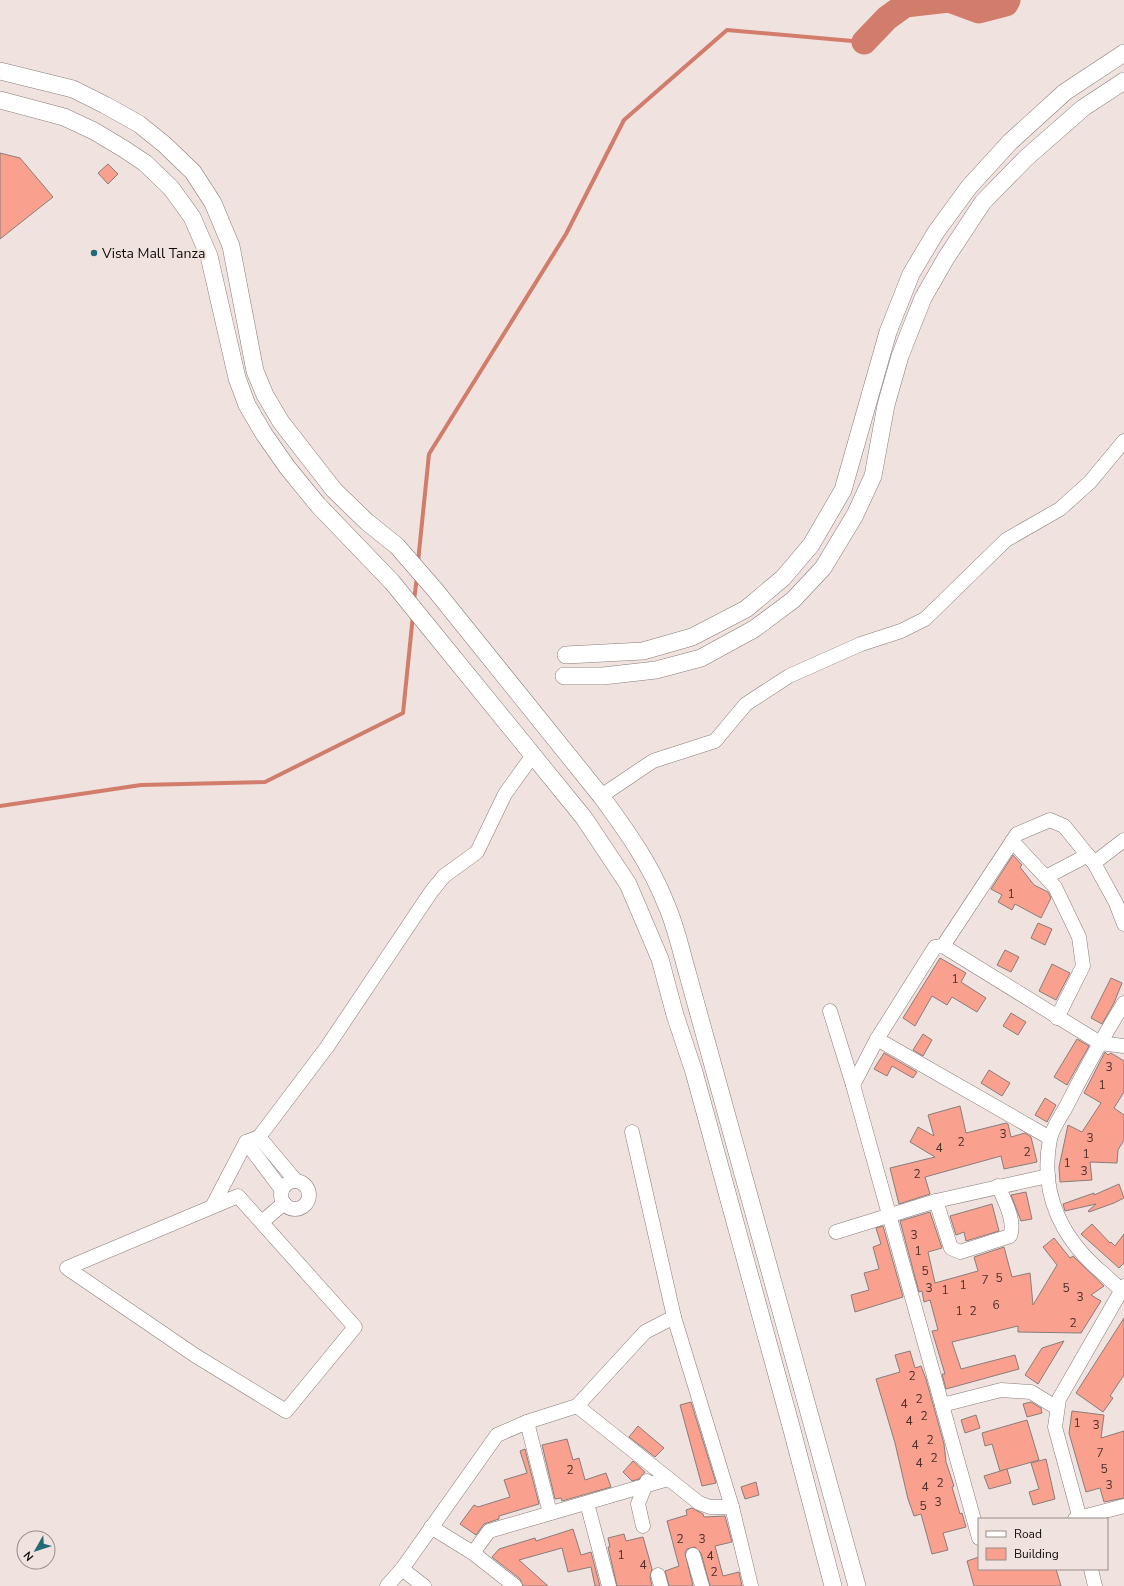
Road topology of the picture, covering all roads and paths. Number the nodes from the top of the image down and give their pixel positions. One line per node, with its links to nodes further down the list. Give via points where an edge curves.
1 (1124, 53): 8 (street, via 1065,92 1010,142 969,188 936,232 911,274 888,332 843,490 812,545 783,578 746,609 692,637 643,651)
2 (0, 71): 5 (street, via 73,89 139,124 165,145 193,172 213,203 230,246)
3 (1124, 81): 9 (street, via 1083,108 1026,158 983,202 946,258 923,298 900,356 886,405 873,476 855,515 823,568 793,600 754,629 701,658 656,670 602,676)
4 (0, 100): 6 (street, via 64,117 94,131 145,163 171,188 192,217 209,256)
5 (240, 295): 6 (street); 11 (street, via 255,371 281,422 334,490 366,522 397,546 436,591)
6 (220, 299): 10 (street, via 237,378 247,405 264,434 318,505 392,582)
7 (1124, 441): 11 (street, via 1090,482 1060,509 1006,540 925,619 789,676 746,704 715,741 653,761)
8 (566, 654)
9 (564, 676)
10 (533, 755): 28 (street, via 505,794 477,852 444,876 431,892 327,1047); 45 (street, via 584,818 628,884 660,959 694,1072)
11 (601, 796): 44 (street, via 648,866 666,904 713,1062)
12 (1124, 840): 14 (street)
13 (1012, 841): 14 (street, via 1017,834 1050,820 1064,826); 15 (street); 18 (street)
14 (1091, 859): 15 (street); 16 (street)
15 (1046, 877): 21 (street, via 1055,887 1079,937 1084,966)
16 (1120, 900): 17 (street)
17 (1124, 924)
18 (943, 946): 21 (street); 22 (street, via 935,947)
19 (1124, 1003): 23 (street)
20 (830, 1011): 25 (street)
21 (1057, 1018): 23 (street)
22 (877, 1039): 25 (street); 27 (street)
23 (1100, 1043): 24 (street); 27 (street)
24 (1124, 1046)
25 (853, 1085): 35 (street)
26 (632, 1132): 39 (street)
27 (1050, 1138): 29 (street)
28 (252, 1139): 30 (street); 32 (street); 34 (street)
29 (1048, 1176): 31 (street); 38 (street, via 1053,1205 1060,1224 1077,1249)
30 (296, 1181): 32 (street, via 287,1183); 32 (street, via 307,1188 309,1197 305,1205 296,1209 287,1207)
31 (998, 1186): 33 (street); 33 (street, via 1010,1216 1010,1236 960,1252 951,1248)
32 (283, 1197): 36 (street)
33 (936, 1201): 35 (street)
34 (212, 1207): 36 (street, via 238,1196); 36 (street, via 67,1268 196,1356 286,1411 355,1327)
35 (889, 1214): 37 (street); 40 (street)
36 (262, 1222)
37 (836, 1232)
38 (1123, 1289): 42 (street, via 1059,1399)
39 (674, 1317): 41 (street, via 645,1332); 51 (street)
40 (942, 1405): 42 (street, via 1001,1390 1032,1392); 57 (street)
41 (577, 1406): 43 (street); 46 (street)
42 (1057, 1408): 53 (street, via 1055,1428)
43 (527, 1422): 52 (street); 56 (street, via 497,1435 492,1440)
44 (814, 1425): 45 (street); 69 (street)
45 (792, 1430): 68 (street)
46 (649, 1464): 47 (street); 48 (street)
47 (668, 1479): 48 (street); 51 (street, via 705,1506)
48 (645, 1486): 49 (street); 55 (street, via 638,1504)
49 (588, 1503): 52 (street); 65 (street)
50 (1124, 1506): 54 (street)
51 (732, 1507): 67 (street)
52 (550, 1513): 58 (street, via 489,1532)
53 (1078, 1518)
54 (1082, 1518)
55 (643, 1526)
56 (431, 1527): 58 (street); 60 (street)
57 (978, 1534)
58 (472, 1553): 64 (street)
59 (693, 1556): 66 (street)
60 (402, 1569): 62 (street); 63 (street)
61 (1091, 1570): 70 (street)
62 (390, 1585)
63 (424, 1586)
64 (515, 1586)
65 (609, 1586)
66 (702, 1586)
67 (751, 1586)
68 (833, 1586)
69 (857, 1586)
70 (1095, 1586)

